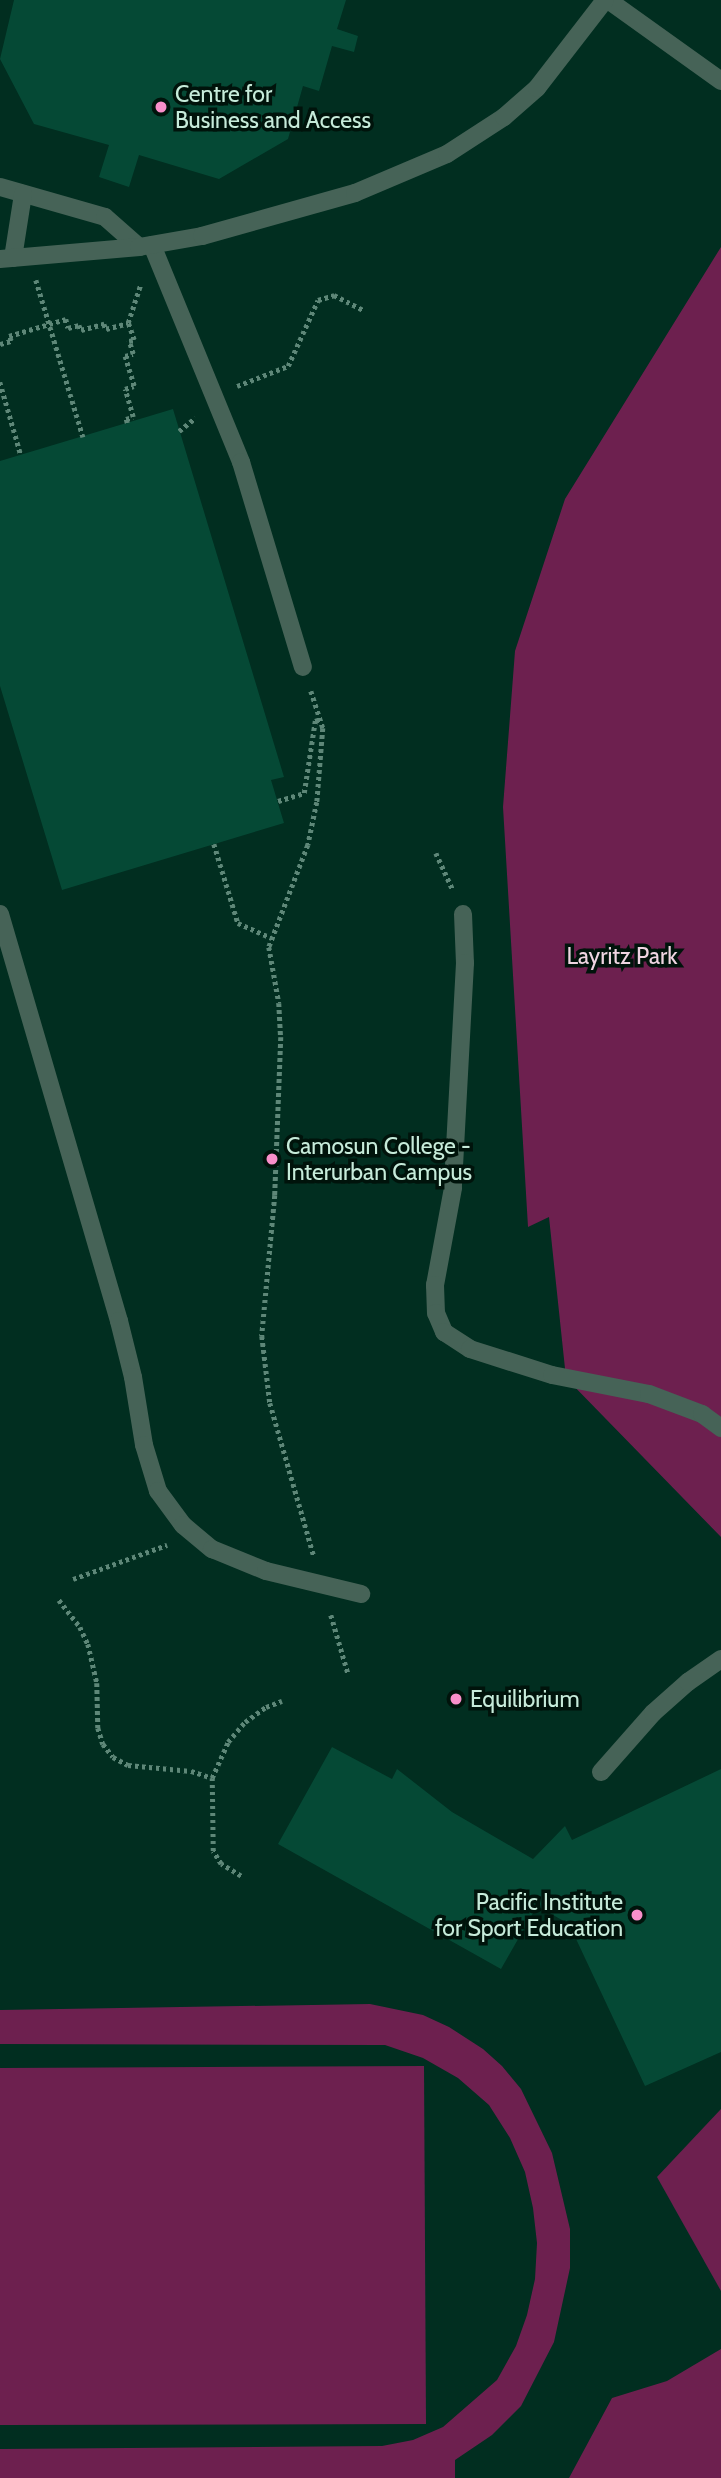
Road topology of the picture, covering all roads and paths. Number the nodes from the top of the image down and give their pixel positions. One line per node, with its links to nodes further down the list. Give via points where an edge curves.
1 (606, 0): 2 (lane); 5 (lane, via 537,88 504,117 447,155 343,196 202,236)
2 (721, 81)
3 (0, 187): 4 (lane)
4 (23, 194): 5 (lane, via 105,217); 6 (lane)
5 (146, 246): 6 (lane); 15 (lane, via 241,462)
6 (14, 258): 8 (path)
7 (364, 310): 10 (path, via 334,295 317,300)
8 (49, 324): 9 (path, via 9,336 11,341); 12 (path, via 66,320 68,328 79,325 81,330 104,324 106,330 128,323 133,354 125,356 134,386 125,389 133,417 126,419); 13 (path)
9 (0, 344)
10 (288, 366)
11 (0, 382): 14 (path)
12 (127, 423)
13 (83, 437)
14 (21, 455)
15 (303, 667): 16 (path)
16 (321, 719): 17 (path, via 315,721 304,793); 22 (path, via 322,763 308,845)
17 (278, 801)
18 (214, 844): 22 (path, via 238,923)
19 (436, 853): 21 (path)
20 (0, 914): 27 (lane, via 120,1321 144,1445 159,1490 183,1525 212,1549 266,1571)
21 (463, 914): 23 (lane, via 465,963 453,1188 435,1285 436,1313 444,1332 470,1349 552,1375 649,1394 702,1414)
22 (272, 937): 24 (path, via 269,947 281,1037 275,1195 262,1336 270,1403)
23 (721, 1428)
24 (283, 1448)
25 (164, 1548): 26 (path)
26 (73, 1579)
27 (360, 1594)
28 (59, 1600): 32 (path, via 88,1644 99,1728 113,1757 128,1765 191,1771)
29 (721, 1659): 31 (lane, via 653,1713)
30 (282, 1701): 32 (path, via 245,1722 228,1742)
31 (601, 1772)
32 (212, 1779): 33 (path, via 213,1851 221,1864)
33 (241, 1876)

